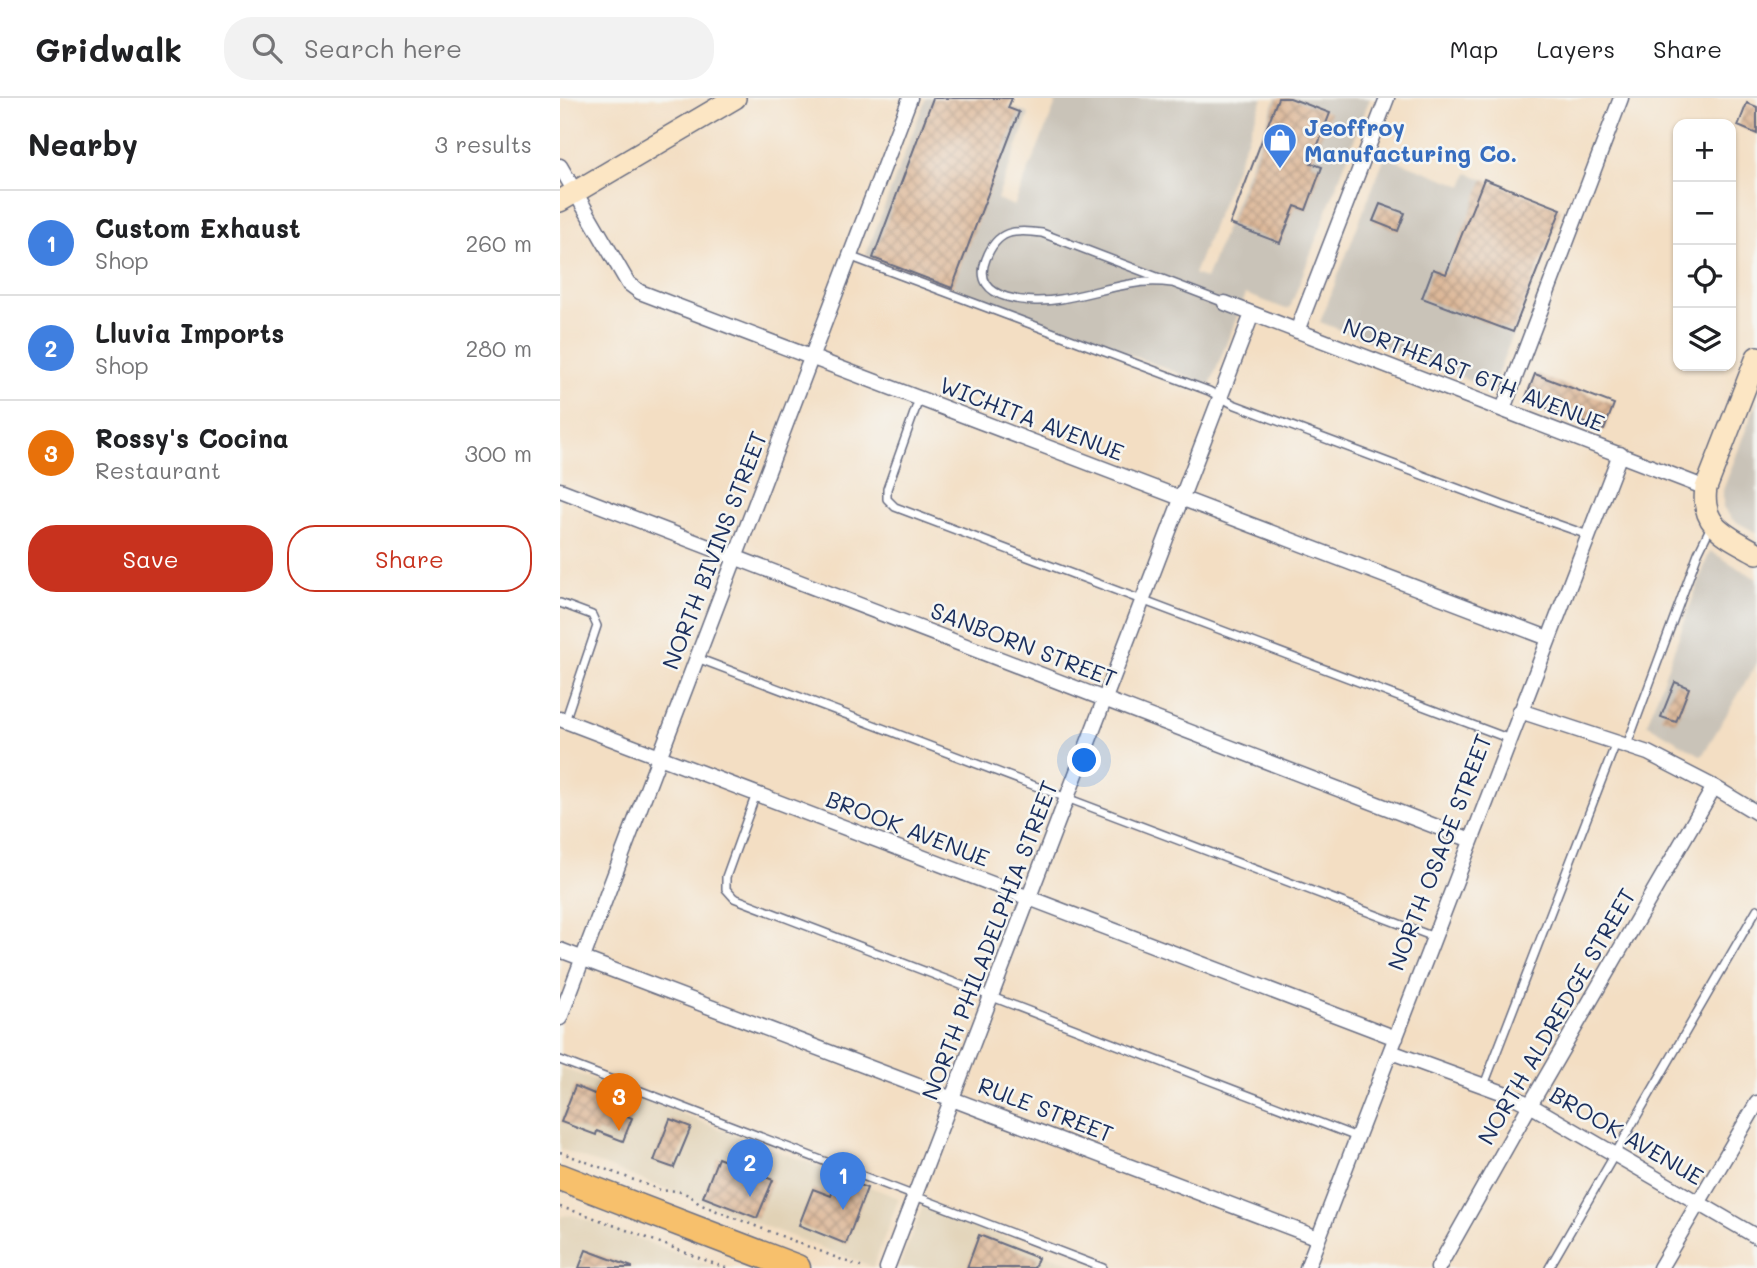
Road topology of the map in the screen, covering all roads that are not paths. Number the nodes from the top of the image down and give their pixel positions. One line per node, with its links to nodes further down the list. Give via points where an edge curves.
1 (734, 98): 6 (street)
2 (909, 98): 7 (street, NORTH BIVINS STREET)
3 (1387, 98): 11 (street)
4 (1621, 98): 16 (street)
5 (560, 166): 6 (street, WICHITA AVENUE)
6 (568, 197): 12 (street, WICHITA AVENUE, via 633,288)
7 (849, 256): 12 (street, NORTH BIVINS STREET); 14 (lane)
8 (1172, 283): 8 (lane, via 1042,233 1019,230 1000,236 991,245 981,270 982,281 990,290 1026,300 1059,300 1152,280); 9 (lane)
9 (1225, 303): 10 (street, NORTHEAST 6TH AVENUE)
10 (1252, 314): 11 (street, NORTHEAST 6TH AVENUE); 14 (street, NORTH PHILADELPHIA STREET)
11 (1297, 331): 16 (street, NORTHEAST 6TH AVENUE)
12 (813, 357): 15 (street, WICHITA AVENUE); 24 (street, NORTH BIVINS STREET)
13 (1757, 357): 18 (street)
14 (1221, 398): 20 (street, NORTH PHILADELPHIA STREET); 22 (lane)
15 (919, 399): 20 (street, WICHITA AVENUE); 25 (lane, via 887,489 887,499 895,507)
16 (1503, 408): 17 (street, NORTHEAST 6TH AVENUE)
17 (1620, 454): 18 (street, NORTHEAST 6TH AVENUE); 22 (street, NORTH OSAGE STREET)
18 (1706, 488): 21 (street, via 1706,509)
19 (560, 491): 24 (street, SANBORN STREET)
20 (1182, 499): 25 (street, NORTH PHILADELPHIA STREET); 27 (street, WICHITA AVENUE)
21 (1713, 524): 23 (street); 33 (lane)
22 (1588, 535): 27 (street, NORTH OSAGE STREET)
23 (1757, 553)
24 (736, 557): 28 (street, NORTH BIVINS STREET); 29 (street, SANBORN STREET)
25 (1143, 601): 29 (street, NORTH PHILADELPHIA STREET); 32 (lane)
26 (560, 603): 31 (lane, via 592,615 597,626)
27 (1548, 638): 30 (street, NORTH OSAGE STREET)
28 (697, 658): 34 (street, NORTH BIVINS STREET); 37 (lane)
29 (1105, 699): 37 (street, NORTH PHILADELPHIA STREET); 39 (street, SANBORN STREET)
30 (1520, 711): 32 (street, NORTH OSAGE STREET); 33 (street)
31 (562, 720): 34 (street, BROOK AVENUE)
32 (1510, 739): 39 (street, NORTH OSAGE STREET)
33 (1622, 743): 35 (street, via 1668,761); 49 (lane)
34 (660, 757): 36 (street, BROOK AVENUE); 44 (street, NORTH BIVINS STREET)
35 (1714, 787): 38 (street); 52 (street, NORTH ALDREDGE STREET)
36 (755, 794): 40 (street, BROOK AVENUE); 45 (lane, via 726,877 726,889 734,898)
37 (1067, 799): 40 (street, NORTH PHILADELPHIA STREET); 42 (lane)
38 (1757, 813)
39 (1471, 840): 42 (street, NORTH OSAGE STREET)
40 (1029, 898): 45 (street, NORTH PHILADELPHIA STREET); 47 (street, BROOK AVENUE)
41 (1757, 909): 54 (lane)
42 (1434, 937): 47 (street, NORTH OSAGE STREET)
43 (560, 950): 44 (street, RULE STREET)
44 (583, 958): 46 (street, NORTH BIVINS STREET); 50 (street, RULE STREET)
45 (991, 998): 50 (street, NORTH PHILADELPHIA STREET); 53 (lane)
46 (560, 1018)
47 (1394, 1045): 49 (street, BROOK AVENUE); 53 (street, NORTH OSAGE STREET)
48 (560, 1060): 56 (lane)
49 (1484, 1085): 52 (street, BROOK AVENUE)
50 (953, 1098): 56 (street, NORTH PHILADELPHIA STREET); 59 (street, RULE STREET)
51 (1757, 1103): 57 (street)
52 (1530, 1105): 54 (street, BROOK AVENUE); 64 (street, NORTH ALDREDGE STREET)
53 (1358, 1138): 59 (street, NORTH OSAGE STREET)
54 (1614, 1154): 57 (street, BROOK AVENUE); 65 (lane)
55 (560, 1177): 60 (highway)
56 (915, 1197): 61 (street, NORTH PHILADELPHIA STREET); 62 (lane)
57 (1698, 1203): 58 (street, BROOK AVENUE); 66 (street)
58 (1757, 1237)
59 (1318, 1238): 63 (street, NORTH OSAGE STREET)
60 (797, 1268)
61 (887, 1268)
62 (1103, 1268)
63 (1307, 1268)
64 (1438, 1268)
65 (1549, 1268)
66 (1660, 1268)

